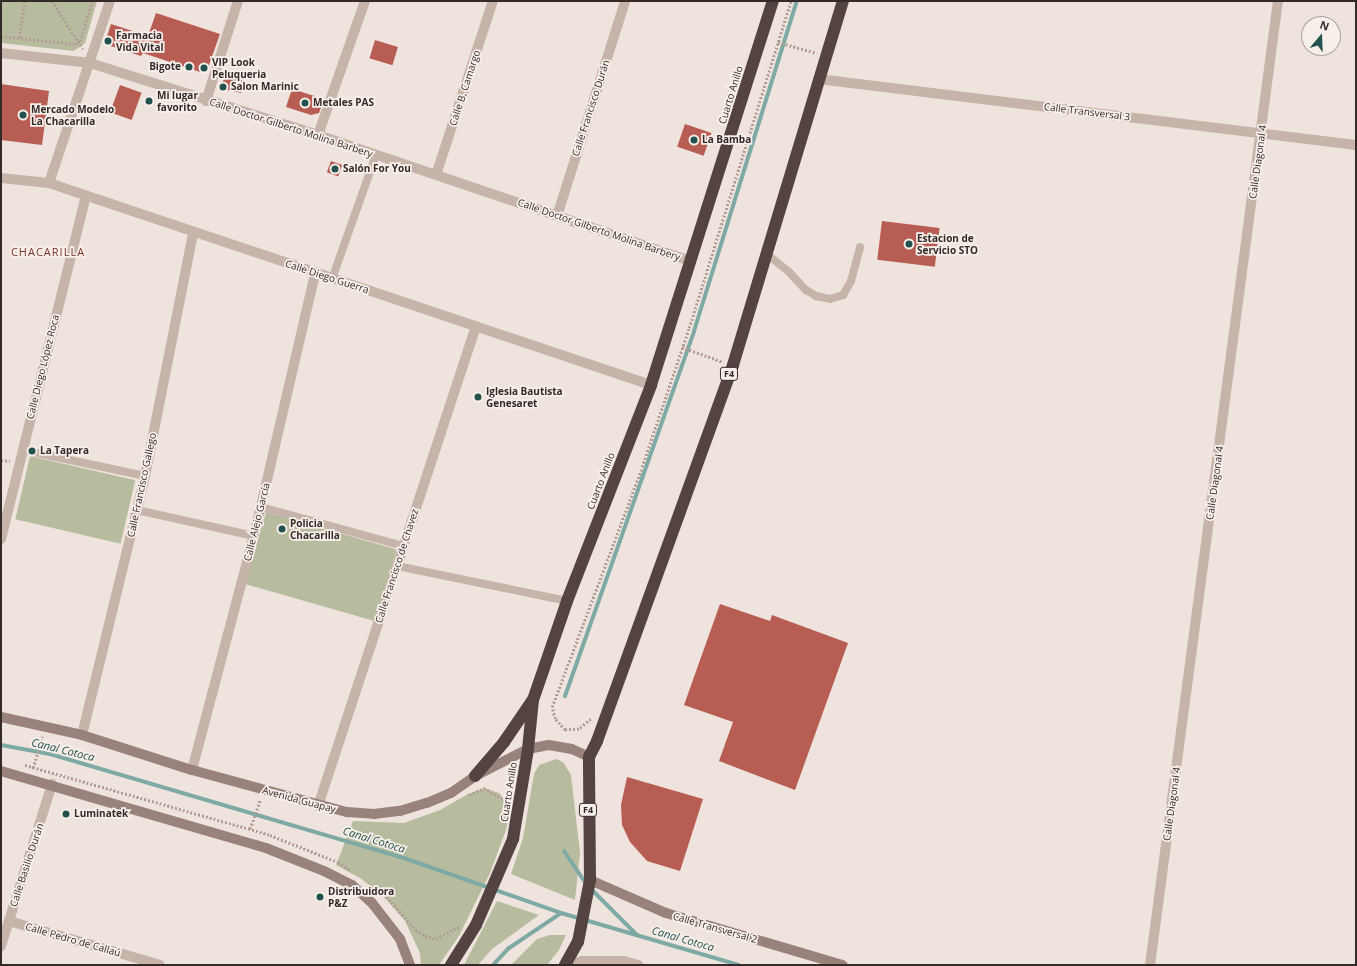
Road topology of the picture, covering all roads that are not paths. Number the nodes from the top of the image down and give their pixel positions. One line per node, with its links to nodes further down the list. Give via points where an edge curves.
1 (110, 1): 10 (street)
2 (238, 1): 12 (street)
3 (365, 1): 14 (street)
4 (493, 1): 17 (street, Calle B. Camargo)
5 (625, 1): 21 (street, Calle Francisco Durán)
6 (773, 1): 25 (highway, Cuarto Anillo)
7 (842, 1): 11 (highway, F4)
8 (1278, 1): 13 (street, Calle Diagonal 4)
9 (1, 53): 10 (street, Calle Doctor Gilberto Molina Barbery)
10 (90, 63): 12 (street, Calle Doctor Gilberto Molina Barbery); 19 (street)
11 (818, 79): 13 (street, Calle Transversal 3); 24 (highway, F4)
12 (206, 101): 14 (street, Calle Doctor Gilberto Molina Barbery)
13 (1262, 134): 15 (street, Calle Transversal 3); 58 (street, Calle Diagonal 4)
14 (318, 135): 16 (street, Calle Doctor Gilberto Molina Barbery)
15 (1356, 145)
16 (376, 155): 17 (street, Calle Doctor Gilberto Molina Barbery); 27 (lane)
17 (436, 175): 21 (street, Calle Doctor Gilberto Molina Barbery)
18 (1, 178): 19 (street, Calle Diego Guerra)
19 (49, 183): 20 (street, Calle Diego Guerra)
20 (86, 196): 22 (street, Calle Diego Guerra); 30 (street, Calle Diego López Roca)
21 (557, 216): 25 (street, Calle Doctor Gilberto Molina Barbery)
22 (193, 233): 26 (street, Calle Diego Guerra); 31 (street, Calle Francisco Gallego)
23 (860, 246): 24 (lane, via 851,281 843,295 830,299 816,296 806,290)
24 (768, 255): 43 (highway, F4, via 732,365)
25 (691, 261): 29 (highway, Cuarto Anillo)
26 (315, 273): 27 (street, Calle Diego Guerra); 32 (street, Calle Alejo García)
27 (332, 279): 28 (street, Calle Diego Guerra)
28 (476, 326): 29 (street, Calle Diego Guerra); 36 (street, Calle Francisco de Chavez)
29 (650, 385): 38 (highway, Cuarto Anillo)
30 (23, 450): 31 (lane); 35 (street, Calle Diego López Roca)
31 (145, 476): 33 (street, Calle Francisco Gallego)
32 (261, 507): 34 (street, Calle Alejo García); 36 (lane)
33 (137, 510): 34 (lane); 41 (street, Calle Francisco Gallego)
34 (254, 536): 45 (street, Calle Alejo García)
35 (1, 539)
36 (404, 546): 37 (street, Calle Francisco de Chavez)
37 (398, 566): 38 (lane); 48 (street, Calle Francisco de Chavez)
38 (567, 601): 39 (highway, Cuarto Anillo)
39 (533, 700): 42 (highway, Cuarto Anillo); 46 (highway, via 504,742)
40 (1, 717): 41 (main road, Avenida Guapay)
41 (82, 736): 45 (main road, Avenida Guapay)
42 (528, 749): 43 (main road, Avenida Guapay, via 549,745 572,749); 46 (main road, Avenida Guapay); 54 (highway, Cuarto Anillo, via 513,839 476,925)
43 (589, 758): 49 (highway, F4)
44 (1, 770): 47 (main road)
45 (192, 770): 48 (main road, Avenida Guapay)
46 (475, 776): 48 (main road, Avenida Guapay, via 451,793 400,811 374,814)
47 (52, 784): 50 (street, Calle Basilio Durán); 53 (main road, via 266,848 352,885 372,902 400,939)
48 (318, 806)
49 (590, 880): 55 (highway, F4, via 578,942); 57 (main road, Calle Transversal 2, via 666,913)
50 (9, 921): 51 (street, Calle Basilio Durán); 52 (street, Calle Pedro de Callaú)
51 (1, 946)
52 (160, 965)
53 (410, 965)
54 (451, 965)
55 (566, 965): 56 (street, via 582,961 624,960)
56 (638, 965)
57 (843, 965)
58 (1150, 965)

